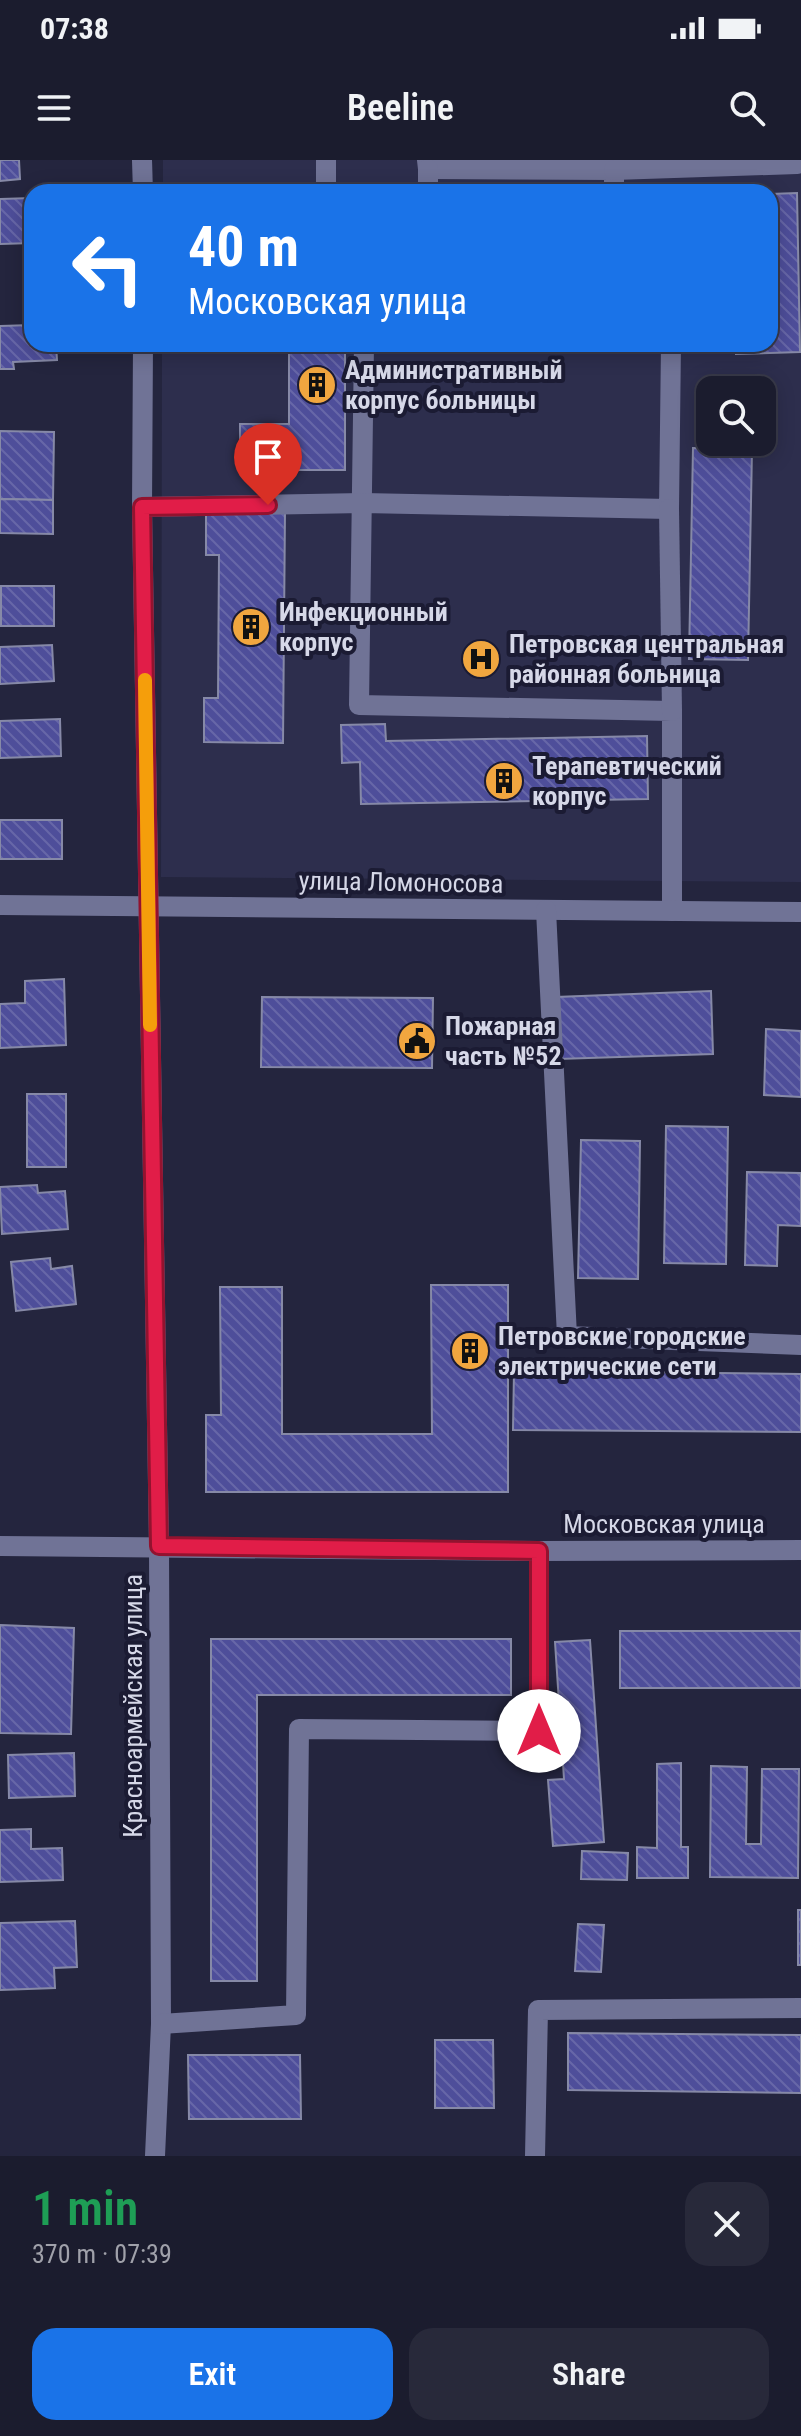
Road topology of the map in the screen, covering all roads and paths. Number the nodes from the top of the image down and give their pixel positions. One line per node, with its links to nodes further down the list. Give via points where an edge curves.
1 (142, 160): 6 (street)
2 (326, 160): 7 (street)
3 (797, 164): 5 (street)
4 (428, 165): 5 (street)
5 (614, 170): 8 (street)
6 (143, 184)
7 (326, 184)
8 (614, 184)
9 (143, 352): 13 (street, Красноармейская улица)
10 (364, 352): 12 (street)
11 (671, 352): 14 (street)
12 (363, 503): 13 (street); 14 (street); 15 (street, via 359,705)
13 (142, 507): 17 (street, Красноармейская улица)
14 (669, 509): 15 (street)
15 (672, 711): 19 (street)
16 (0, 905): 17 (street, улица Ломоносова)
17 (148, 905): 18 (street, улица Ломоносова); 23 (street, Красноармейская улица)
18 (546, 910): 19 (street, улица Ломоносова); 21 (street, via 567,1336)
19 (672, 911): 20 (street, улица Ломоносова)
20 (801, 912)
21 (801, 1345)
22 (0, 1546): 23 (street, Московская улица)
23 (159, 1546): 25 (street, Московская улица); 27 (street, Красноармейская улица)
24 (801, 1550): 25 (street, Московская улица)
25 (539, 1551): 27 (street, via 539,1731 299,1729 296,2015)
26 (801, 2008): 29 (street, via 538,2010)
27 (161, 2024): 28 (street, Красноармейская улица)
28 (155, 2156)
29 (535, 2156)

